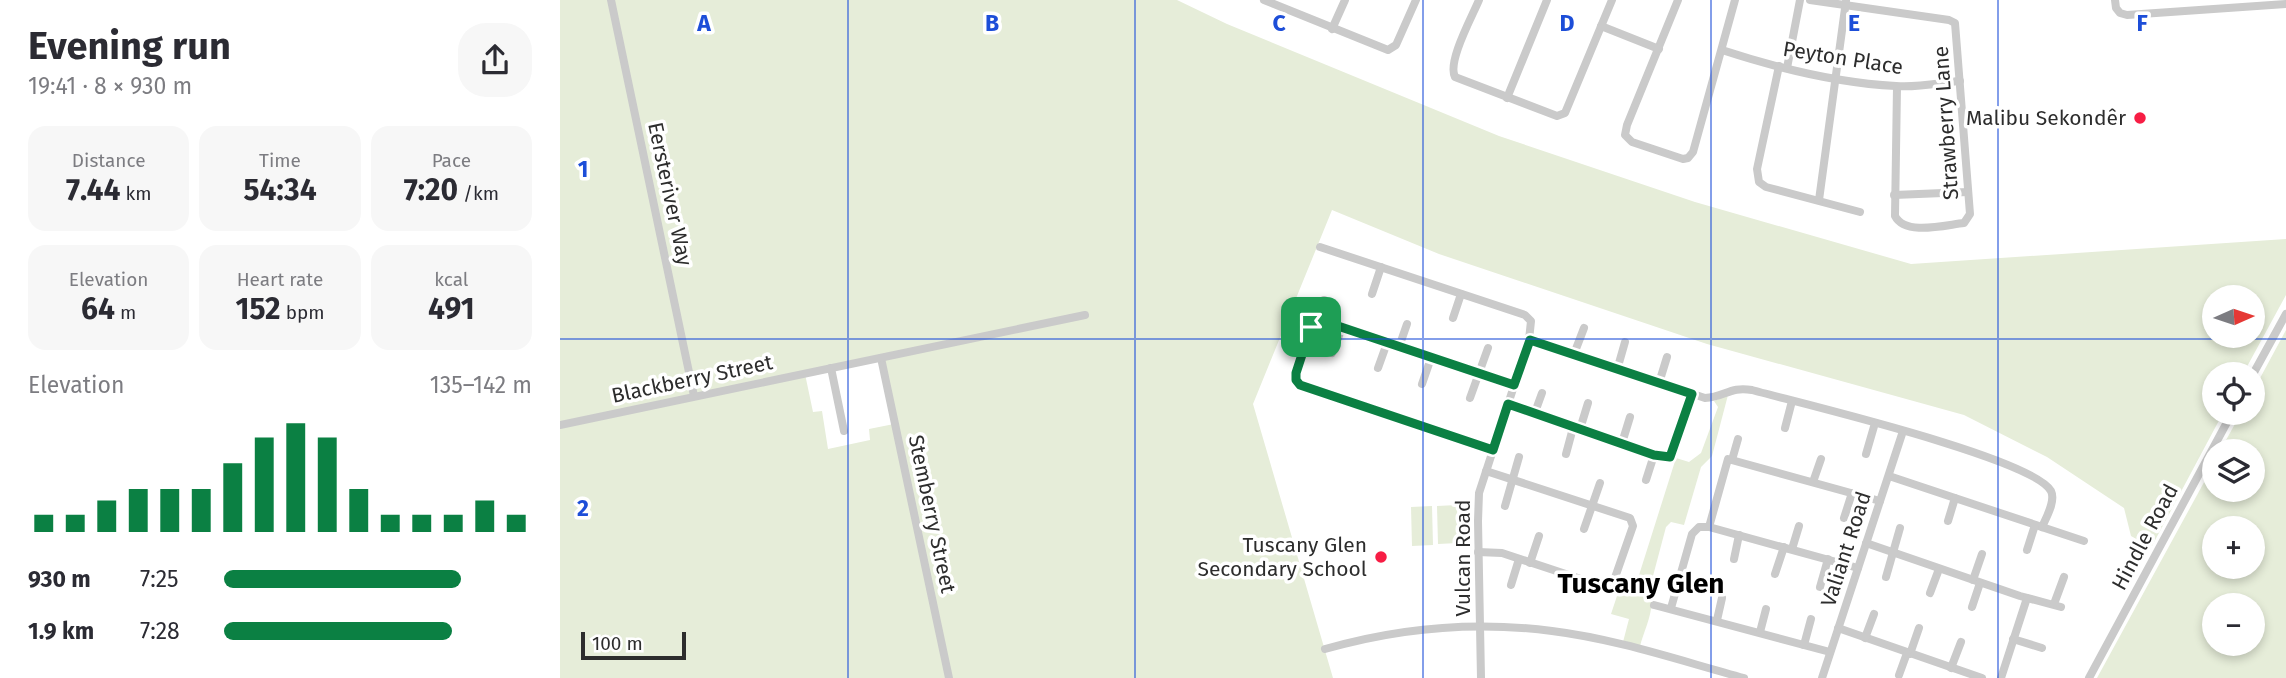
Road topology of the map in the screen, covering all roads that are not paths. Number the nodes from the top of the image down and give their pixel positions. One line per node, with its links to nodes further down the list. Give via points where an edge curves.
1 (611, 0): 60 (street, Eersteriver Way)
2 (1264, 0): 16 (street)
3 (1345, 0): 16 (street)
4 (1416, 0): 16 (street, via 1391,50)
5 (1479, 0): 23 (street, via 1452,72 1455,78)
6 (1547, 0): 23 (street)
7 (1612, 0): 15 (street)
8 (1678, 0): 17 (street)
9 (1735, 0): 18 (street)
10 (1800, 0): 19 (street)
11 (1810, 0): 13 (street)
12 (2115, 0): 14 (street, via 2120,13 2127,15)
13 (1846, 3): 20 (street); 21 (street, Strawberry Lane, via 1956,24)
14 (2286, 4)
15 (1601, 26): 17 (street); 23 (street, via 1565,113 1557,116)
16 (1332, 29)
17 (1660, 49): 18 (street, via 1625,135 1632,142 1683,159 1693,152)
18 (1722, 50): 19 (street, Peyton Place)
19 (1783, 67): 20 (street, Peyton Place); 26 (street, via 1757,178 1766,187)
20 (1835, 77): 22 (street, Peyton Place); 26 (street)
21 (1960, 81): 22 (street, Peyton Place); 24 (street, Strawberry Lane)
22 (1897, 86): 25 (street, Strawberry Lane)
23 (1507, 97)
24 (1968, 192): 25 (street); 25 (street, Strawberry Lane, via 1967,221 1917,227 1898,222)
25 (1894, 195)
26 (1819, 200): 27 (street)
27 (1860, 212)
28 (1320, 247): 29 (street)
29 (1381, 267): 30 (street); 31 (street)
30 (1372, 294)
31 (1461, 294): 35 (street); 40 (street, Vulcan Road, via 1525,315 1531,321)
32 (1324, 300): 36 (street)
33 (2286, 314): 50 (street)
34 (1084, 315): 48 (street, Blackberry Street)
35 (1453, 318)
36 (1320, 320): 38 (street); 76 (street, via 1311,327 1296,373 1300,385)
37 (1407, 324): 43 (street)
38 (1342, 328): 42 (street); 45 (street)
39 (1584, 328): 46 (street)
40 (1530, 340): 46 (street); 57 (street, Vulcan Road)
41 (1625, 342): 53 (street)
42 (1387, 343): 43 (street); 52 (street)
43 (1399, 347): 49 (street)
44 (1488, 348): 54 (street)
45 (1332, 353)
46 (1574, 354): 53 (street)
47 (1667, 357): 55 (street)
48 (881, 358): 51 (street, Blackberry Street); 146 (street, Stemberry Street)
49 (1432, 358): 54 (street); 56 (street)
50 (2260, 362)
51 (831, 368): 60 (street, Blackberry Street); 72 (street)
52 (1378, 368)
53 (1617, 370): 55 (street)
54 (1479, 373): 57 (street); 61 (street)
55 (1659, 383): 59 (street)
56 (1422, 384)
57 (1514, 385): 64 (street, Vulcan Road)
58 (1542, 393): 65 (street)
59 (1692, 394): 62 (street, via 1716,397 1743,388); 79 (street, via 1670,457)
60 (694, 396): 68 (street, Blackberry Street)
61 (1469, 398)
62 (1792, 401): 67 (street); 70 (street)
63 (1588, 403): 71 (street)
64 (1508, 404): 65 (street); 76 (street, Vulcan Road)
65 (1534, 415): 71 (street)
66 (1630, 417): 75 (street)
67 (1875, 423): 73 (street); 78 (street)
68 (560, 425)
69 (2226, 425): 152 (street, Hindle Road)
70 (1785, 428)
71 (1576, 429): 75 (street); 77 (street)
72 (844, 431)
73 (1903, 431): 84 (street, Valiant Road); 97 (street, via 1991,458 2043,484 2052,497)
74 (1738, 439): 82 (street)
75 (1622, 443): 79 (street)
76 (1493, 450): 83 (street, Vulcan Road)
77 (1566, 454)
78 (1866, 454)
79 (1654, 455): 86 (street)
80 (1519, 457): 85 (street)
81 (1821, 459): 87 (street)
82 (1732, 460): 87 (street); 98 (street, via 1728,458)
83 (1486, 471): 85 (street); 107 (street, Vulcan Road, via 1478,503)
84 (1889, 476): 90 (street); 91 (street, Valiant Road)
85 (1513, 478): 92 (street); 93 (street)
86 (1646, 480)
87 (1813, 482): 89 (street)
88 (1600, 483): 93 (street)
89 (1852, 493): 91 (street); 94 (street)
90 (1955, 498): 95 (street); 97 (street)
91 (1880, 501): 104 (street, Valiant Road)
92 (1504, 506)
93 (1592, 506): 100 (street); 113 (street, via 1634,524 1611,589)
94 (1844, 518)
95 (1948, 520)
96 (1799, 526): 105 (street)
97 (2039, 526): 103 (street); 106 (street)
98 (1709, 527): 101 (street); 127 (street, via 1699,527 1692,534)
99 (1900, 528): 108 (street)
100 (1584, 529)
101 (1739, 535): 105 (street); 111 (street)
102 (1539, 536): 113 (street)
103 (2084, 541)
104 (1866, 543): 108 (street); 114 (street, Valiant Road)
105 (1788, 548): 112 (street); 116 (street)
106 (2027, 550)
107 (1478, 552): 110 (street); 132 (street, Vulcan Road)
108 (1893, 552): 115 (street); 117 (street)
109 (1982, 554): 119 (street)
110 (1519, 559): 113 (street); 120 (street)
111 (1734, 559)
112 (1828, 559): 114 (street); 121 (street)
113 (1530, 563)
114 (1858, 568): 133 (street, Valiant Road)
115 (1939, 569): 119 (street); 122 (street)
116 (1775, 574)
117 (1886, 577)
118 (2064, 577): 124 (street, via 2058,606)
119 (1976, 581): 124 (street); 126 (street)
120 (1511, 585)
121 (1820, 587)
122 (1930, 593)
123 (1722, 598): 131 (street)
124 (2027, 598): 137 (street)
125 (1654, 605): 127 (street)
126 (1972, 607)
127 (1671, 608): 131 (street)
128 (1766, 609): 135 (street)
129 (1874, 614): 136 (street)
130 (1811, 619): 139 (street)
131 (1717, 620): 135 (street)
132 (1480, 627): 141 (street, via 1401,632); 147 (street, Vulcan Road); 148 (street, via 1555,631)
133 (1838, 628): 136 (street); 142 (street, Valiant Road)
134 (1919, 628): 143 (street)
135 (1760, 632): 139 (street)
136 (1865, 638): 143 (street)
137 (2013, 639): 140 (street); 151 (street)
138 (1961, 642): 144 (street)
139 (1804, 645): 142 (street)
140 (2042, 648)
141 (1325, 649)
142 (1830, 652): 149 (street, Valiant Road)
143 (1908, 653): 144 (street); 145 (street)
144 (1951, 668): 150 (street)
145 (1899, 675)
146 (949, 678)
147 (1481, 678)
148 (1744, 678)
149 (1822, 678)
150 (1982, 678)
151 (2001, 678)
152 (2089, 678)

